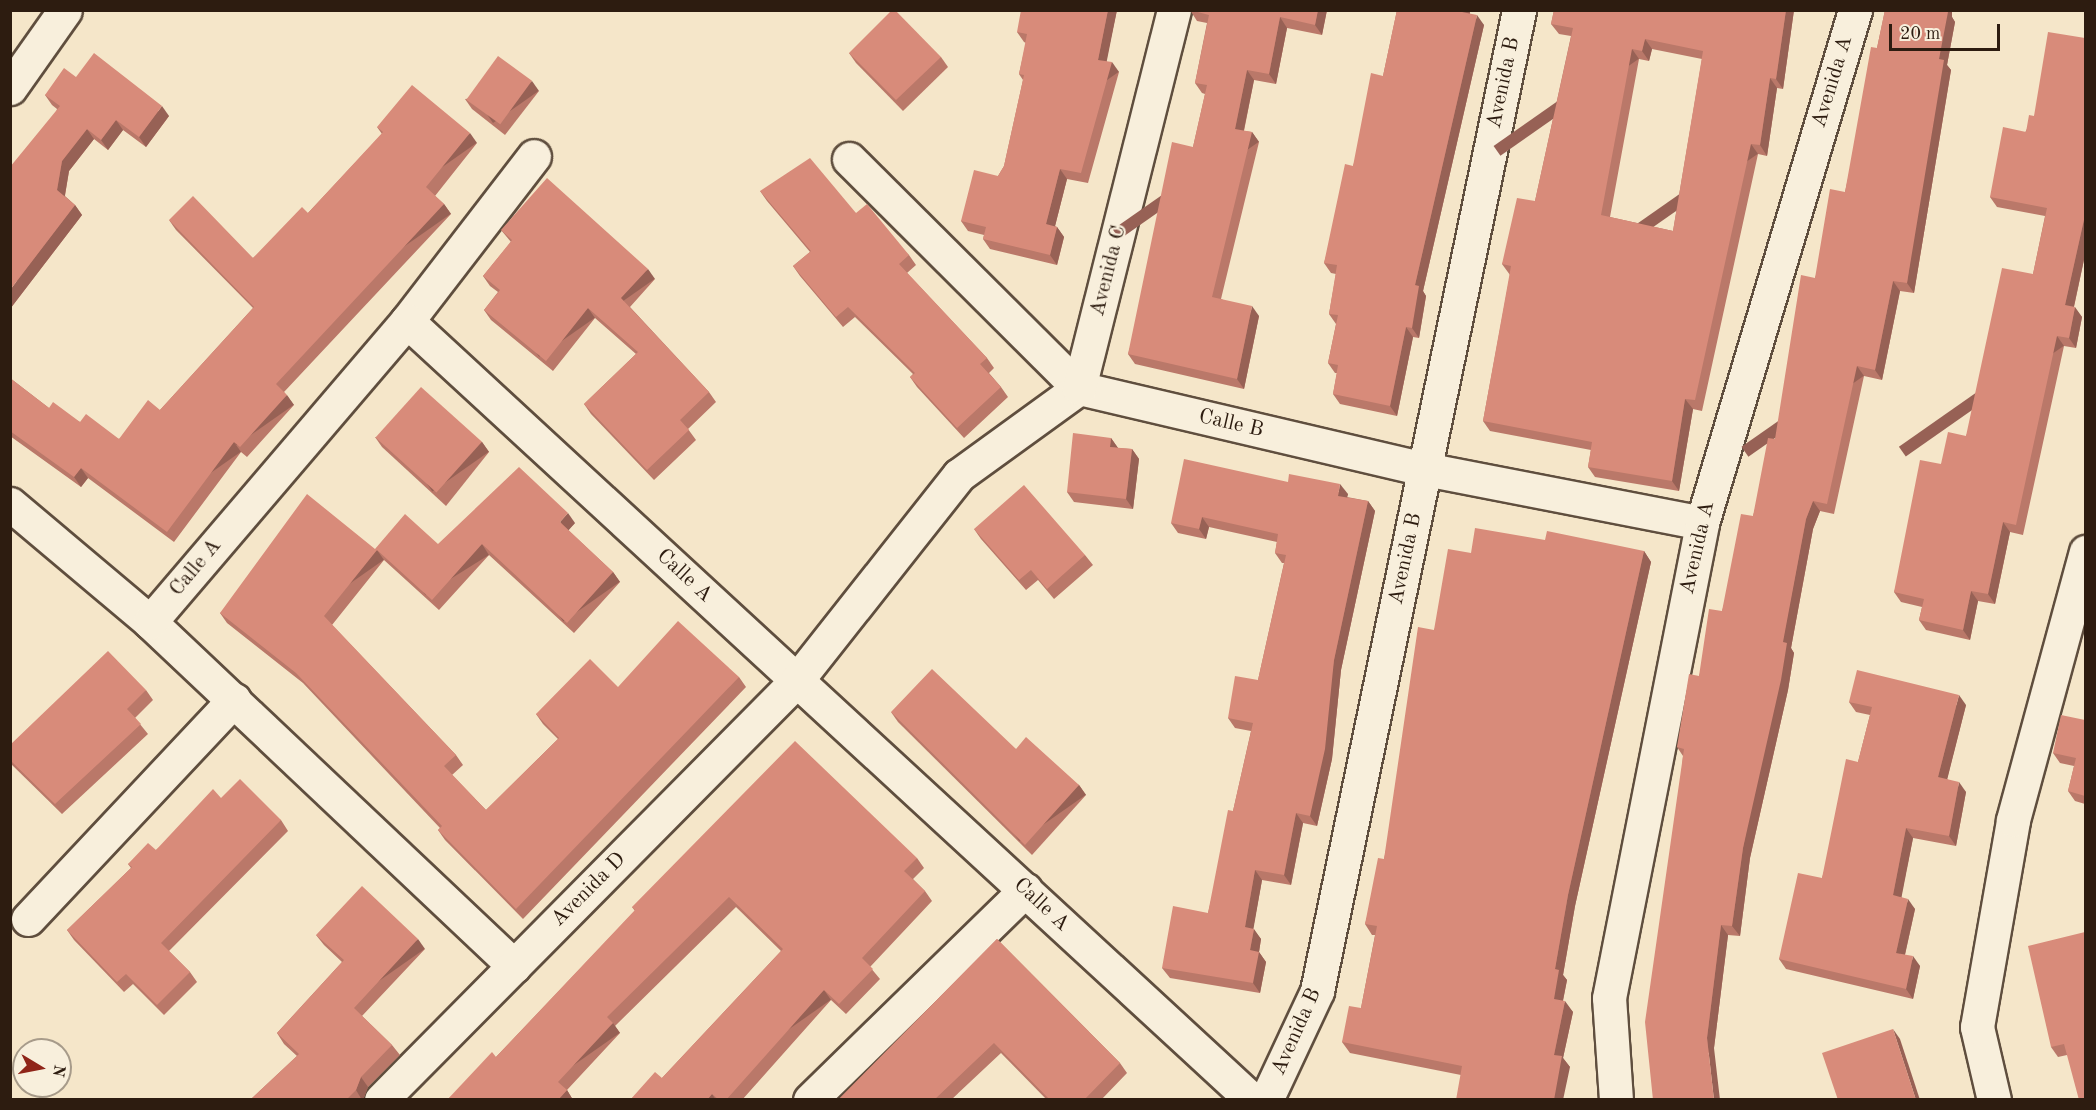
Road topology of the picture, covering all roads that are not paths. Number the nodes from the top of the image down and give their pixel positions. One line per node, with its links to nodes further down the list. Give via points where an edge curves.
1 (65, 10): 5 (street)
2 (1174, 10): 9 (street, Avenida C)
3 (1520, 10): 10 (street, Avenida B)
4 (1855, 10): 12 (street, Avenida A)
5 (10, 88)
6 (534, 156): 8 (street)
7 (849, 159): 9 (street)
8 (407, 321): 14 (street, Calle A); 16 (street, Calle A)
9 (1080, 388): 10 (street, Calle B); 16 (street, Avenida D, via 959,475)
10 (1425, 470): 12 (street, Calle B); 24 (street, Avenida B, via 1317,991)
11 (10, 504): 14 (street)
12 (1702, 523): 25 (street, Avenida A, via 1609,998)
13 (2085, 552): 15 (street)
14 (150, 622): 17 (street)
15 (2074, 638): 26 (street, via 2013,820 1977,1027)
16 (797, 680): 18 (street, Calle A); 20 (street, Avenida D)
17 (234, 700): 19 (street); 20 (street)
18 (1025, 890): 22 (street); 23 (street, Calle A)
19 (28, 919)
20 (514, 966): 21 (street, Avenida D)
21 (381, 1100)
22 (810, 1100)
23 (1252, 1100)
24 (1266, 1100)
25 (1616, 1100)
26 (1994, 1100)

